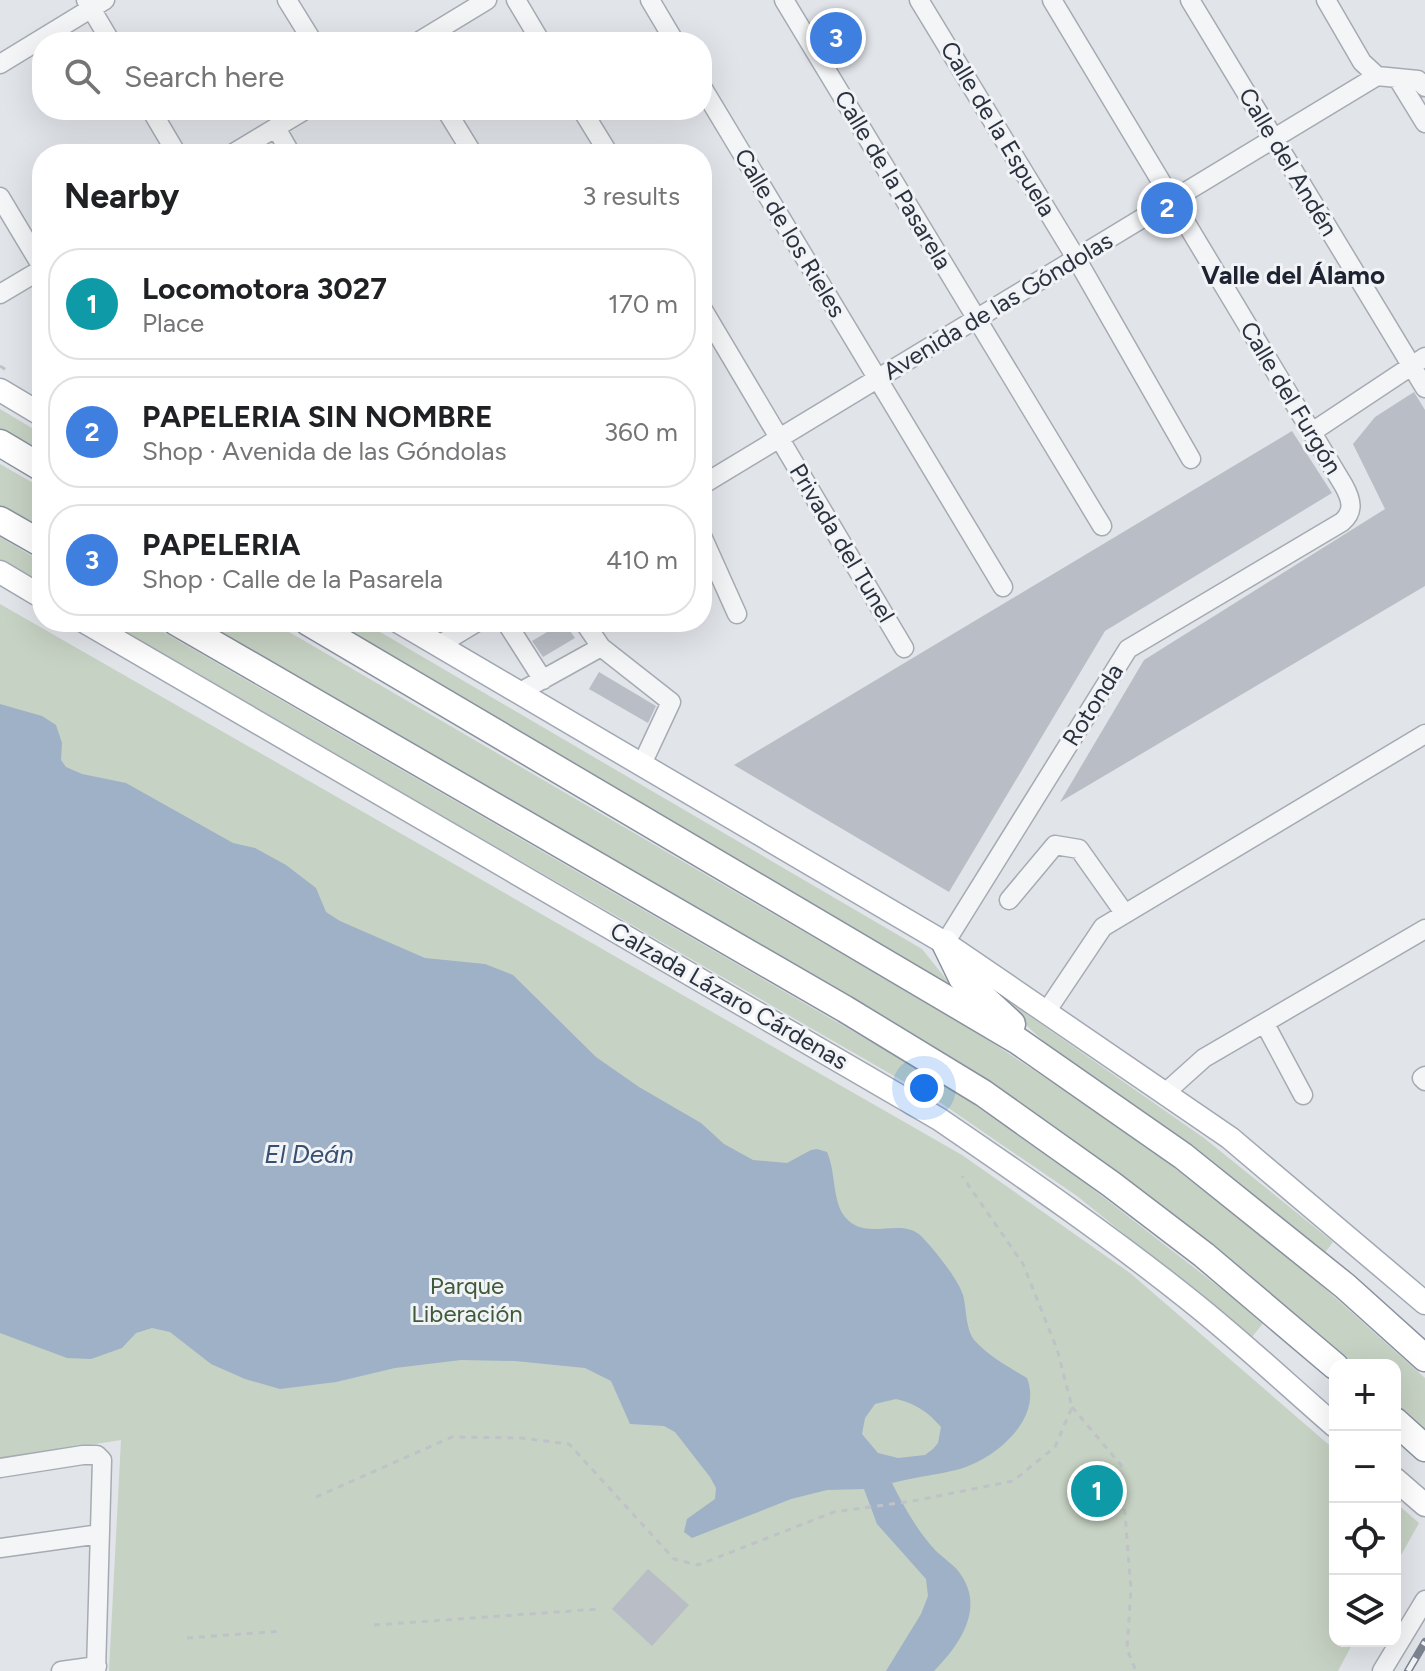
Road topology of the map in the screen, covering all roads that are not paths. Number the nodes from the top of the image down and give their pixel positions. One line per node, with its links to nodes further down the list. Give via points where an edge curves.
1 (287, 0): 13 (street)
2 (487, 0): 14 (street)
3 (516, 0): 15 (street)
4 (650, 0): 16 (street)
5 (784, 0): 41 (street, Calle de la Pasarela)
6 (919, 0): 38 (street, Calle de la Espuela)
7 (1052, 0): 36 (street, Calle del Furgón)
8 (1190, 0): 29 (street, Calle del Andén)
9 (1326, 0): 19 (street, via 1362,62)
10 (94, 3): 11 (street); 12 (street)
11 (49, 32)
12 (107, 32)
13 (307, 32)
14 (434, 32)
15 (535, 32)
16 (669, 32)
17 (32, 43): 18 (street)
18 (0, 64)
19 (1377, 76): 20 (street); 29 (street, Avenida de las Góndolas)
20 (1398, 79): 21 (street, via 1418,80); 27 (street)
21 (1425, 87)
22 (712, 104): 44 (street, Calle de los Rieles)
23 (157, 120): 30 (street)
24 (289, 120): 28 (street)
25 (452, 120): 33 (street)
26 (588, 120): 34 (street)
27 (1425, 123)
28 (276, 128): 31 (street); 32 (street)
29 (1274, 139): 36 (street, Avenida de las Góndolas); 43 (street, Calle del Andén)
30 (171, 144)
31 (249, 144)
32 (285, 144)
33 (467, 144)
34 (603, 144)
35 (0, 197): 37 (street)
36 (1172, 200): 38 (street, Avenida de las Góndolas); 48 (street, Calle del Furgón)
37 (32, 251)
38 (1076, 258): 41 (street, Avenida de las Góndolas); 51 (street, Calle de la Espuela)
39 (32, 274): 40 (street)
40 (0, 294)
41 (977, 319): 44 (street, Avenida de las Góndolas); 56 (street, Calle de la Pasarela)
42 (712, 325): 49 (street, Privada del Tunel)
43 (1418, 362): 46 (street, Calle del Andén); 48 (street)
44 (877, 379): 49 (street, Avenida de las Góndolas); 60 (street, Calle de los Rieles)
45 (4, 381): 47 (main road)
46 (1425, 388)
47 (32, 406)
48 (1312, 432): 54 (street, Calle del Furgón, via 1350,497)
49 (780, 438): 53 (street, Avenida de las Góndolas); 72 (street, Privada del Tunel)
50 (0, 443): 52 (highway)
51 (1191, 459)
52 (32, 462)
53 (712, 479)
54 (1350, 510): 80 (street, Rotonda, via 1342,522 1128,649)
55 (0, 520): 57 (highway)
56 (1102, 526)
57 (32, 538)
58 (712, 558): 62 (street)
59 (0, 572): 61 (main road)
60 (1003, 587)
61 (32, 591)
62 (737, 614)
63 (102, 632): 89 (main road, Calzada Lázaro Cárdenas, via 939,1119 1133,1256)
64 (193, 632): 88 (highway, Calzada Lázaro Cárdenas, via 983,1093 1204,1255)
65 (325, 632): 83 (highway, via 940,994)
66 (416, 632): 70 (main road)
67 (460, 632): 70 (street)
68 (512, 632): 73 (street)
69 (591, 632): 71 (street)
70 (439, 645): 74 (main road)
71 (601, 647): 73 (street); 76 (street, via 671,702)
72 (904, 648)
73 (543, 680): 74 (street)
74 (520, 692): 76 (main road)
75 (1425, 734): 78 (street)
76 (642, 764): 80 (main road)
77 (1009, 900): 78 (street, via 1055,845 1079,849)
78 (1125, 914): 81 (street, via 1103,927)
79 (1425, 929): 82 (street)
80 (945, 943): 81 (main road); 83 (highway, via 962,978)
81 (1046, 1012): 84 (main road)
82 (1265, 1024): 84 (street, via 1204,1058); 85 (street)
83 (1074, 1080): 87 (highway, via 1183,1156 1345,1286)
84 (1165, 1093): 86 (main road, via 1230,1138)
85 (1303, 1095)
86 (1425, 1303)
87 (1425, 1358)
88 (1329, 1361)
89 (1329, 1421)
90 (1401, 1426): 91 (highway)
91 (1425, 1448)
92 (0, 1468): 95 (street, via 97,1455 104,1466)
93 (1401, 1484): 94 (main road)
94 (1425, 1505)
95 (100, 1534): 96 (street); 98 (street)
96 (0, 1548)
97 (1425, 1600): 100 (street)
98 (96, 1668): 99 (street)
99 (61, 1671)
100 (1382, 1671)

